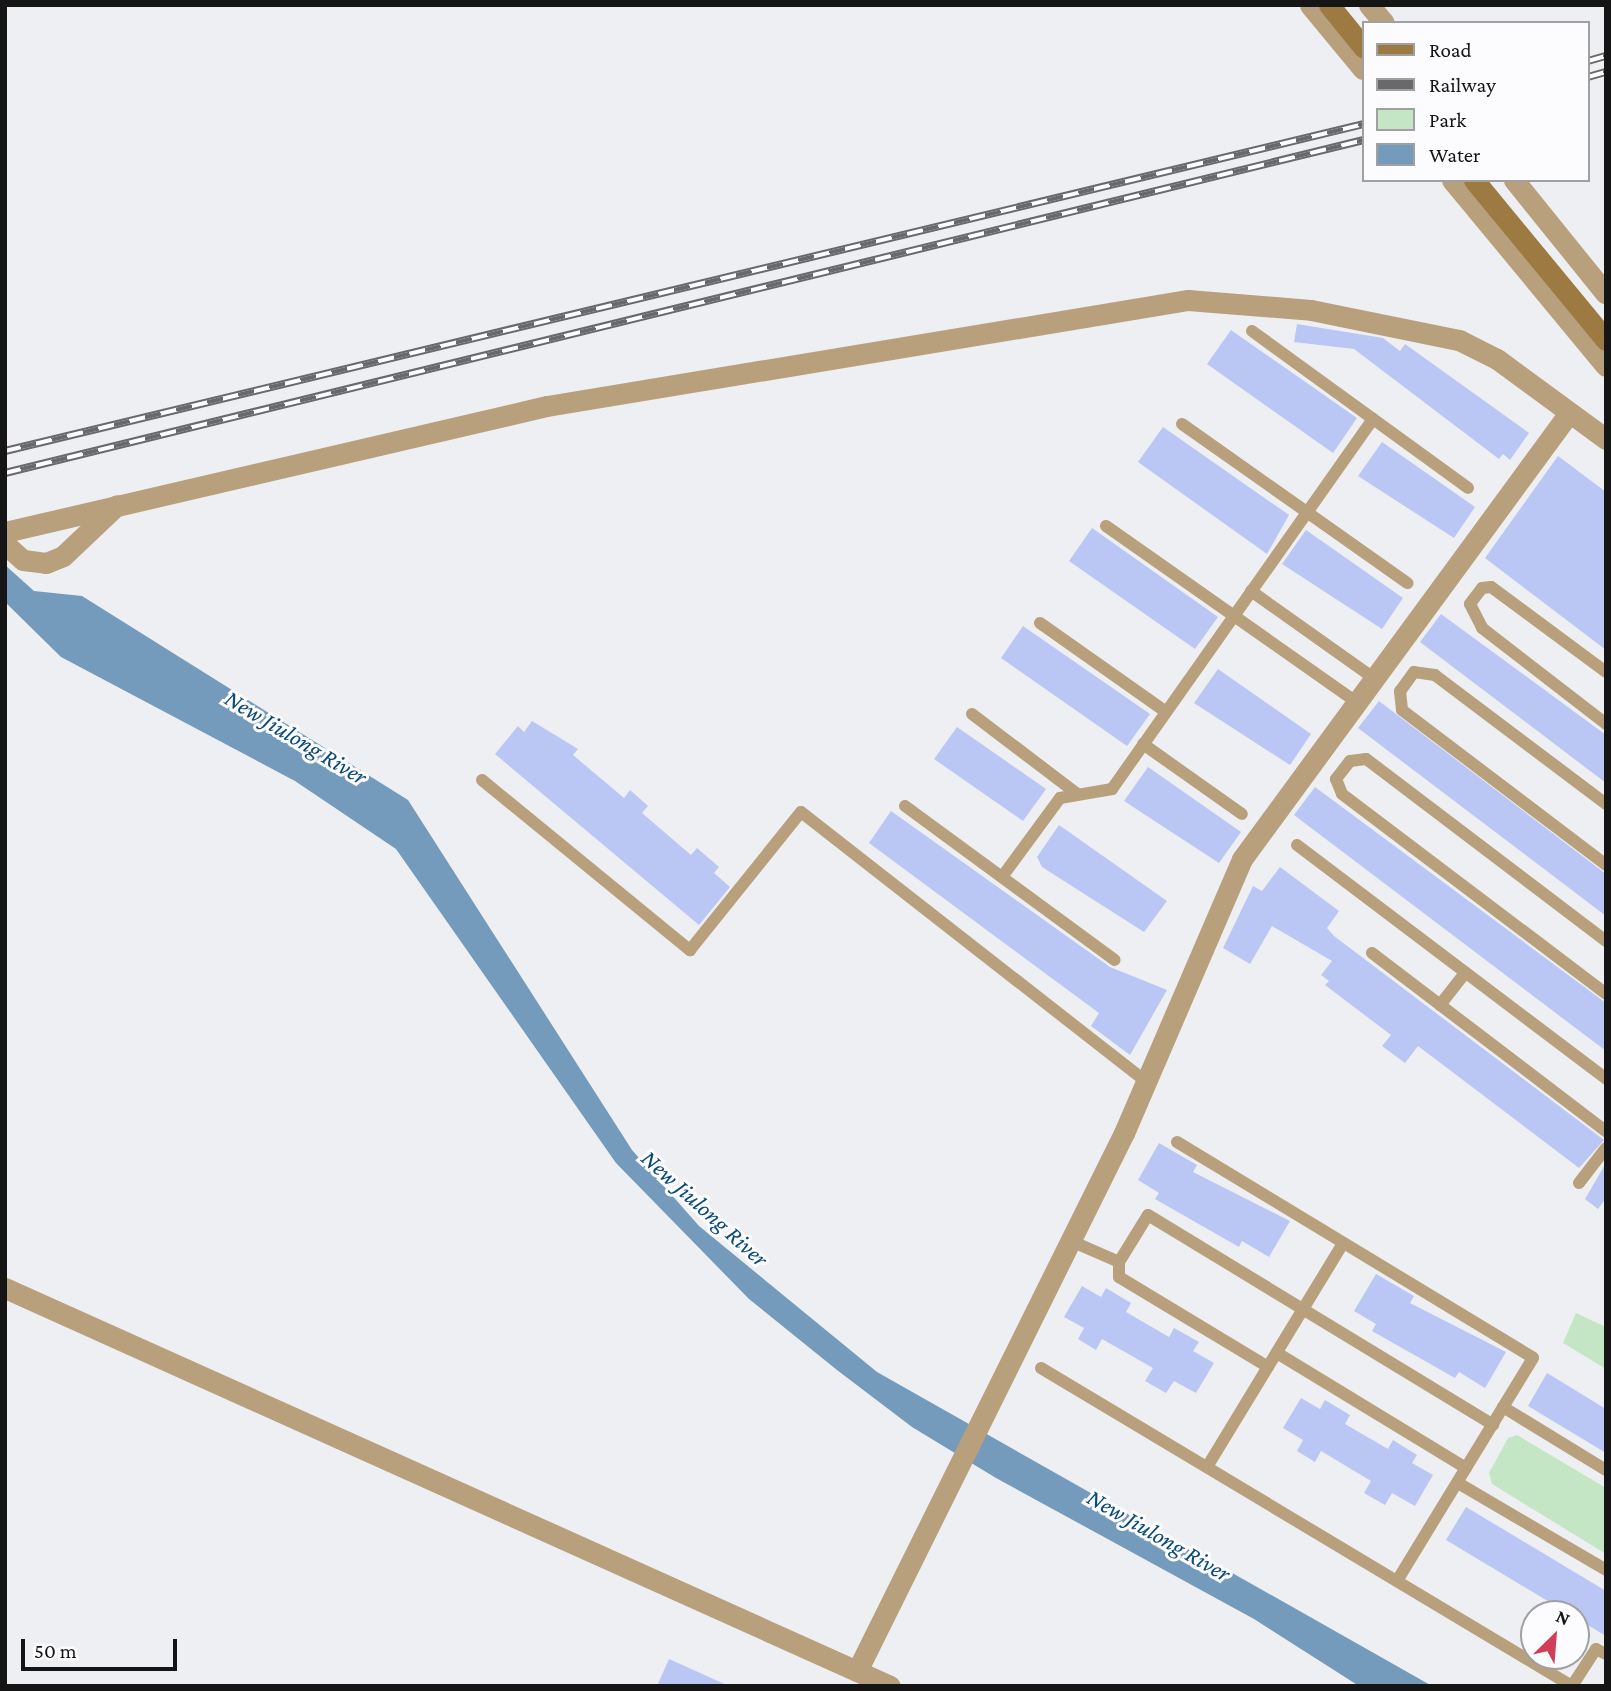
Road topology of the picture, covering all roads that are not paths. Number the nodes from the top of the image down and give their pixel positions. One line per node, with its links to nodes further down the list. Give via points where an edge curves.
1 (1310, 5): 8 (street)
2 (1329, 5): 7 (main road)
3 (1344, 5): 6 (main road)
4 (1369, 5): 5 (street)
5 (1382, 21)
6 (1362, 27)
7 (1362, 55)
8 (1362, 56)
9 (1454, 182): 17 (street)
10 (1476, 182): 16 (main road)
11 (1491, 182): 14 (main road)
12 (1516, 182): 13 (street)
13 (1606, 294)
14 (1606, 321)
15 (1252, 331): 19 (lane)
16 (1606, 340)
17 (1606, 366)
18 (1569, 413): 21 (street); 23 (street, via 1479,348 1426,329 1188,300 547,406); 33 (street)
19 (1373, 419): 22 (lane); 24 (lane)
20 (1182, 424): 24 (lane)
21 (1606, 439)
22 (1468, 488)
23 (117, 505): 26 (street); 27 (street, via 63,556 46,563 23,560)
24 (1307, 512): 28 (lane); 29 (lane)
25 (1106, 526): 30 (lane)
26 (5, 531)
27 (5, 544)
28 (1408, 583)
29 (1251, 591): 30 (lane); 33 (lane)
30 (1233, 617): 34 (lane); 35 (lane)
31 (1040, 623): 35 (lane)
32 (1606, 672): 37 (lane, via 1492,587 1482,588 1470,604 1482,628)
33 (1373, 677): 34 (street)
34 (1355, 701): 54 (street, via 1242,859)
35 (1166, 712): 38 (lane)
36 (972, 714): 40 (lane)
37 (1606, 724)
38 (1143, 744): 40 (lane, via 1112,789); 43 (lane)
39 (482, 780): 54 (lane, via 690,950 801,812)
40 (1076, 793): 46 (lane, via 1060,798)
41 (1606, 804): 45 (lane, via 1435,675 1415,672 1400,691 1402,710)
42 (905, 806): 46 (lane)
43 (1242, 814)
44 (1297, 845): 50 (lane)
45 (1606, 865)
46 (1002, 877): 49 (lane)
47 (1606, 941): 51 (lane, via 1366,759 1350,761 1336,779 1342,793)
48 (1372, 953): 52 (lane)
49 (1115, 960)
50 (1465, 973): 52 (lane); 53 (lane)
51 (1606, 994)
52 (1440, 1005): 55 (lane)
53 (1606, 1079)
54 (1147, 1082): 59 (street)
55 (1606, 1131)
56 (1177, 1142): 60 (lane)
57 (1606, 1148): 58 (lane)
58 (1579, 1183)
59 (1071, 1241): 61 (lane); 76 (street, via 981,1411)
60 (1343, 1243): 63 (lane); 67 (lane, via 1533,1358)
61 (1119, 1262): 63 (lane, via 1148,1215); 65 (lane, via 1119,1277)
62 (5, 1289): 76 (street)
63 (1303, 1310): 64 (lane); 68 (lane)
64 (1277, 1353): 65 (lane); 70 (lane)
65 (1268, 1367): 69 (lane)
66 (1041, 1368): 69 (lane)
67 (1503, 1407): 68 (lane); 71 (lane)
68 (1493, 1425): 70 (lane)
69 (1207, 1467): 74 (lane)
70 (1466, 1468): 72 (lane)
71 (1606, 1470)
72 (1458, 1483): 73 (lane); 74 (lane)
73 (1606, 1570)
74 (1398, 1581): 75 (lane, via 1572,1686 1597,1649)
75 (1606, 1654)
76 (857, 1671): 77 (street)
77 (890, 1686)

